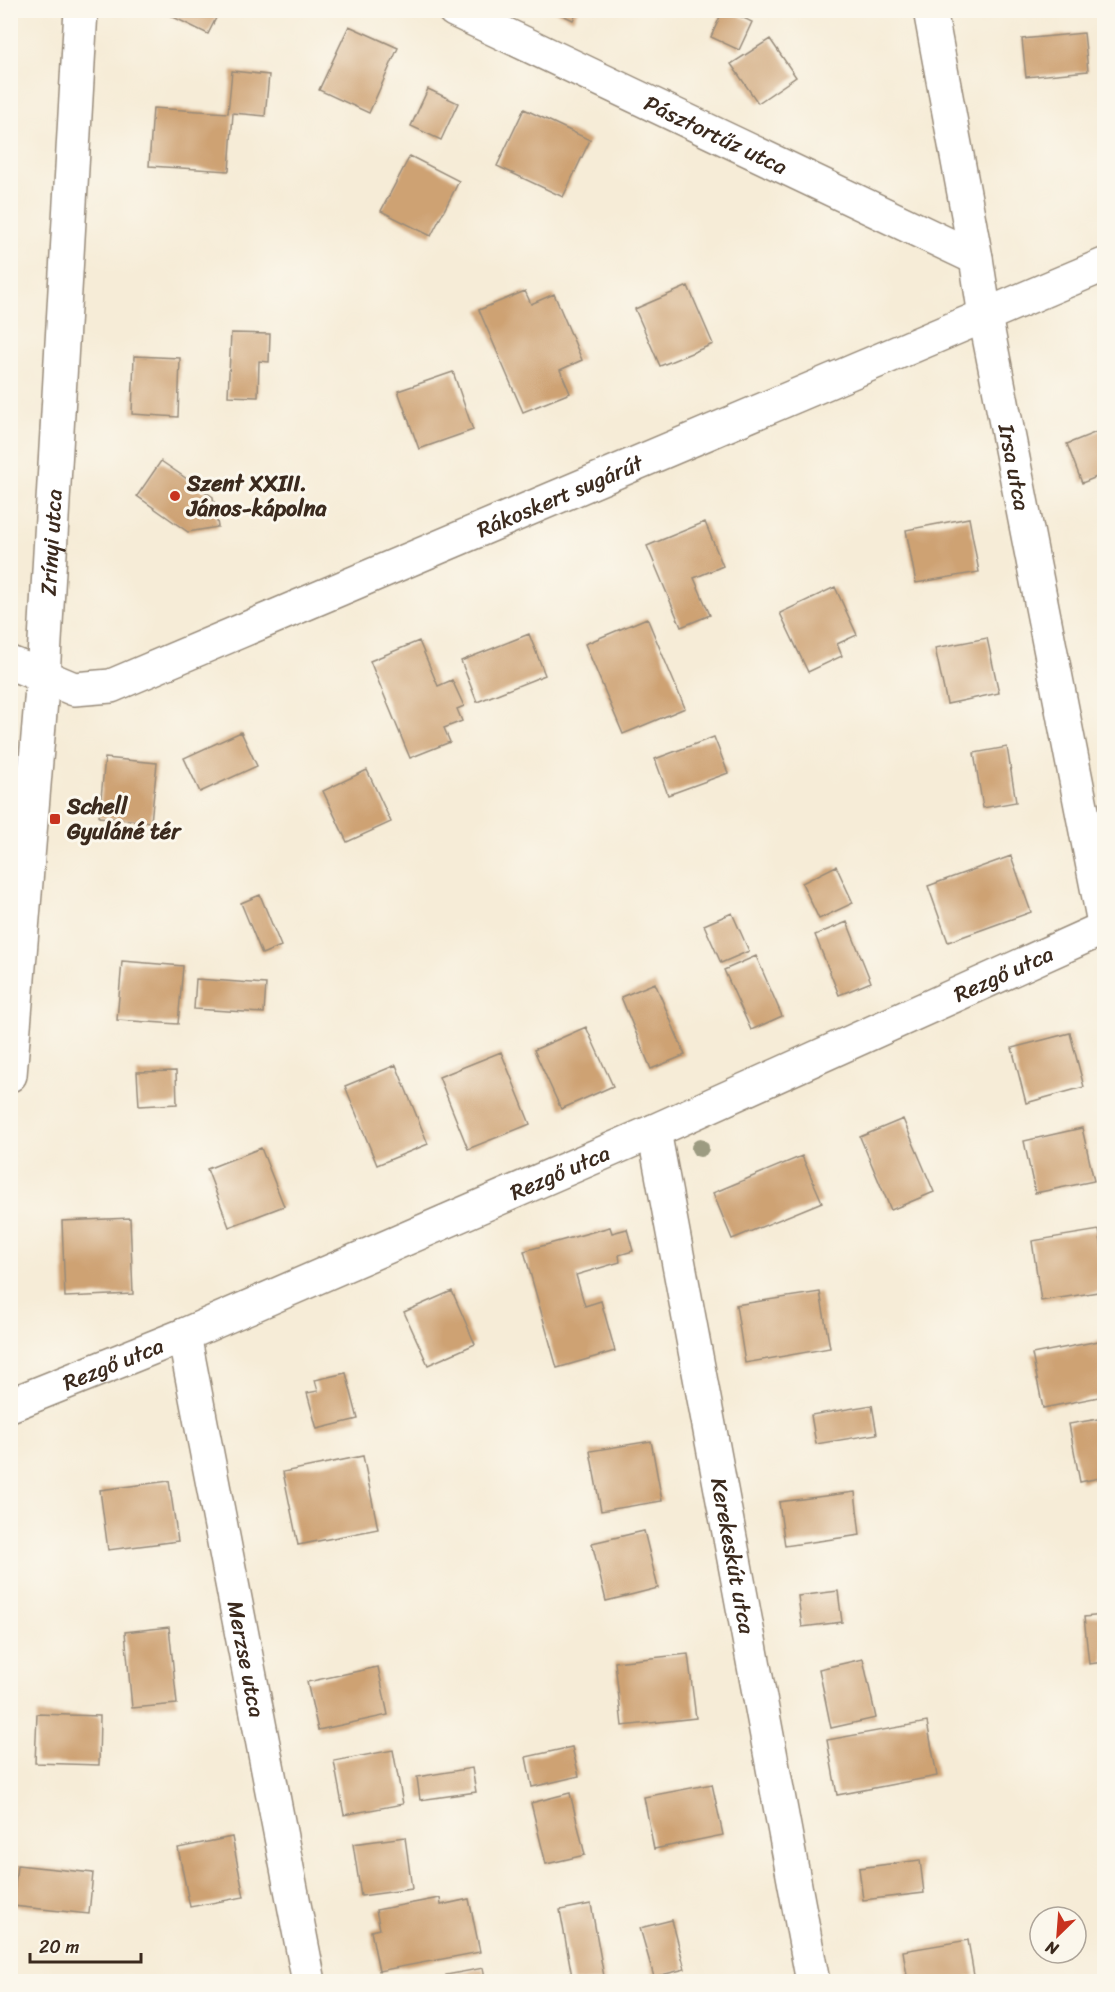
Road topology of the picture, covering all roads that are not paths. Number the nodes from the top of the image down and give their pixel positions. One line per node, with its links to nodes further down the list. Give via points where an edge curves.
1 (81, 10): 8 (street, Zrínyi utca)
2 (454, 10): 4 (street, Pásztortűz utca)
3 (930, 10): 4 (street, Irsa utca)
4 (976, 258): 6 (street, Irsa utca)
5 (1104, 265): 6 (street, Rákoskert sugárút)
6 (985, 316): 8 (street, Rákoskert sugárút, via 111,686 74,689); 9 (street, Irsa utca)
7 (10, 663): 8 (street, Rákoskert sugárút)
8 (43, 676): 11 (street, Zrínyi utca)
9 (1104, 923)
10 (1104, 928): 12 (street, Rezgő utca)
11 (10, 1075)
12 (654, 1131): 13 (street, Rezgő utca); 16 (street, Kerekeskút utca)
13 (184, 1335): 14 (street, Rezgő utca); 15 (street, Merzse utca)
14 (10, 1405)
15 (309, 1982)
16 (813, 1982)

